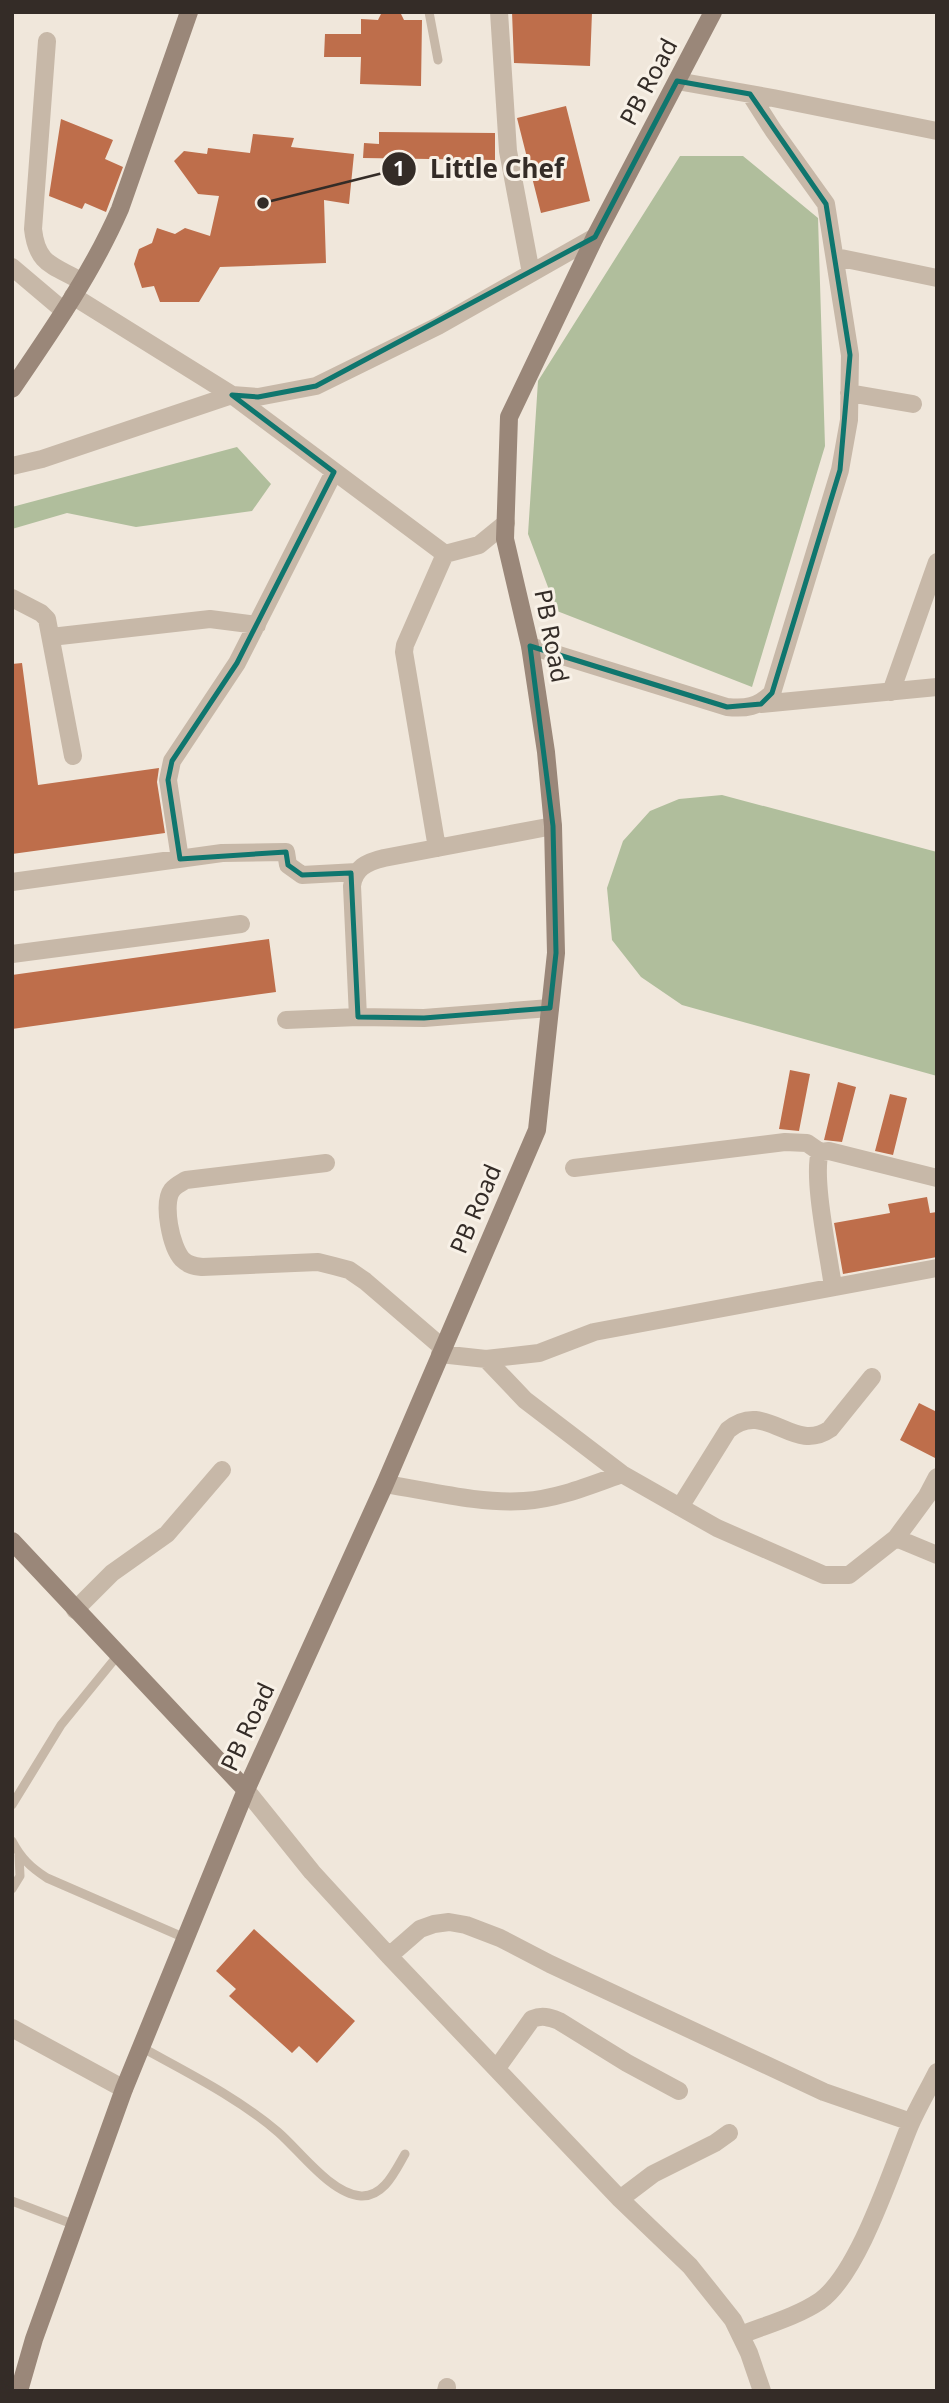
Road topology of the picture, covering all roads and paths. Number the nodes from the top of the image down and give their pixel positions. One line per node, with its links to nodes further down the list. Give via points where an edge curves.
1 (189, 12): 15 (street, via 120,209)
2 (429, 12): 6 (lane)
3 (499, 12): 13 (street, via 508,151)
4 (713, 12): 7 (street, PB Road)
5 (47, 41): 15 (street, via 33,229 40,255)
6 (438, 60)
7 (677, 81): 8 (street); 10 (street, PB Road)
8 (750, 94): 9 (street); 11 (street, via 826,204)
9 (937, 131)
10 (595, 237): 13 (street); 22 (street, PB Road, via 509,417)
11 (836, 257): 14 (street); 17 (street, via 850,355)
12 (12, 267): 15 (street)
13 (531, 273): 18 (street, via 438,326 316,386 258,397)
14 (937, 278)
15 (73, 296): 16 (street); 18 (street)
16 (12, 389)
17 (849, 393): 19 (street); 31 (street, via 840,470 772,693)
18 (232, 396): 20 (street); 21 (street)
19 (913, 404)
20 (12, 466)
21 (334, 472): 23 (street); 26 (street)
22 (506, 523): 23 (street, via 479,545); 28 (street, PB Road, via 505,539)
23 (445, 554): 34 (street, via 404,652)
24 (937, 562): 30 (street)
25 (12, 598): 27 (street, via 41,613)
26 (257, 625): 27 (street, via 210,619); 35 (street, via 172,761 169,779)
27 (51, 637): 32 (street)
28 (530, 646): 31 (street, via 727,707); 33 (street, PB Road)
29 (937, 687): 30 (street)
30 (891, 692): 31 (street)
31 (761, 704)
32 (73, 755)
33 (553, 826): 34 (street); 40 (street, PB Road, via 556,953)
34 (437, 848): 36 (street, via 369,862)
35 (180, 859): 36 (street, via 286,852 288,865 302,875); 37 (street)
36 (357, 872): 41 (street, via 352,886)
37 (12, 882)
38 (241, 924): 39 (street)
39 (12, 954)
40 (550, 1008): 41 (street, via 424,1018); 49 (street, PB Road, via 537,1130)
41 (358, 1017): 42 (street)
42 (286, 1020)
43 (820, 1152): 45 (street, via 807,1143 785,1142); 46 (street); 48 (street, via 820,1189)
44 (326, 1163): 49 (street, via 179,1184 168,1198 167,1209 177,1252 191,1265 202,1267 318,1262 349,1270)
45 (574, 1168)
46 (937, 1178)
47 (937, 1268): 48 (street)
48 (833, 1287): 50 (street, via 594,1332 539,1353)
49 (442, 1351): 50 (street); 55 (street, PB Road)
50 (486, 1359): 53 (street, via 524,1400)
51 (872, 1377): 56 (street, via 823,1434 798,1434 757,1419 737,1423 728,1430)
52 (222, 1470): 60 (street, via 167,1534 119,1567)
53 (622, 1474): 55 (street, via 526,1501); 56 (street)
54 (937, 1476): 57 (street)
55 (385, 1484): 62 (street, PB Road)
56 (680, 1507): 57 (street, via 824,1575 849,1575)
57 (896, 1538): 59 (street)
58 (12, 1541): 60 (street)
59 (937, 1555)
60 (75, 1610): 61 (street)
61 (118, 1655): 62 (street); 63 (lane, via 61,1725)
62 (246, 1790): 67 (street, PB Road); 68 (street, via 312,1872)
63 (12, 1805)
64 (12, 1841): 65 (lane)
65 (19, 1854): 66 (lane, via 20,1876); 67 (lane, via 47,1878)
66 (12, 1889)
67 (186, 1938): 70 (street, PB Road)
68 (389, 1956): 71 (street); 75 (street, via 420,1929 435,1924 466,1925 824,2092)
69 (12, 2028): 73 (street)
70 (141, 2047): 73 (street, PB Road); 77 (lane, via 255,2114 349,2194 372,2195 381,2189)
71 (496, 2068): 74 (street, via 532,2019 548,2017); 78 (street)
72 (937, 2072): 75 (street)
73 (124, 2090): 80 (street, PB Road)
74 (679, 2091)
75 (911, 2122): 81 (street, via 850,2266 837,2286 820,2301)
76 (729, 2133): 78 (street, via 653,2174)
77 (405, 2154)
78 (620, 2199): 81 (street, via 690,2266)
79 (12, 2201): 80 (lane)
80 (75, 2225): 82 (street, PB Road)
81 (741, 2336): 83 (street)
82 (19, 2391)
83 (762, 2391)

